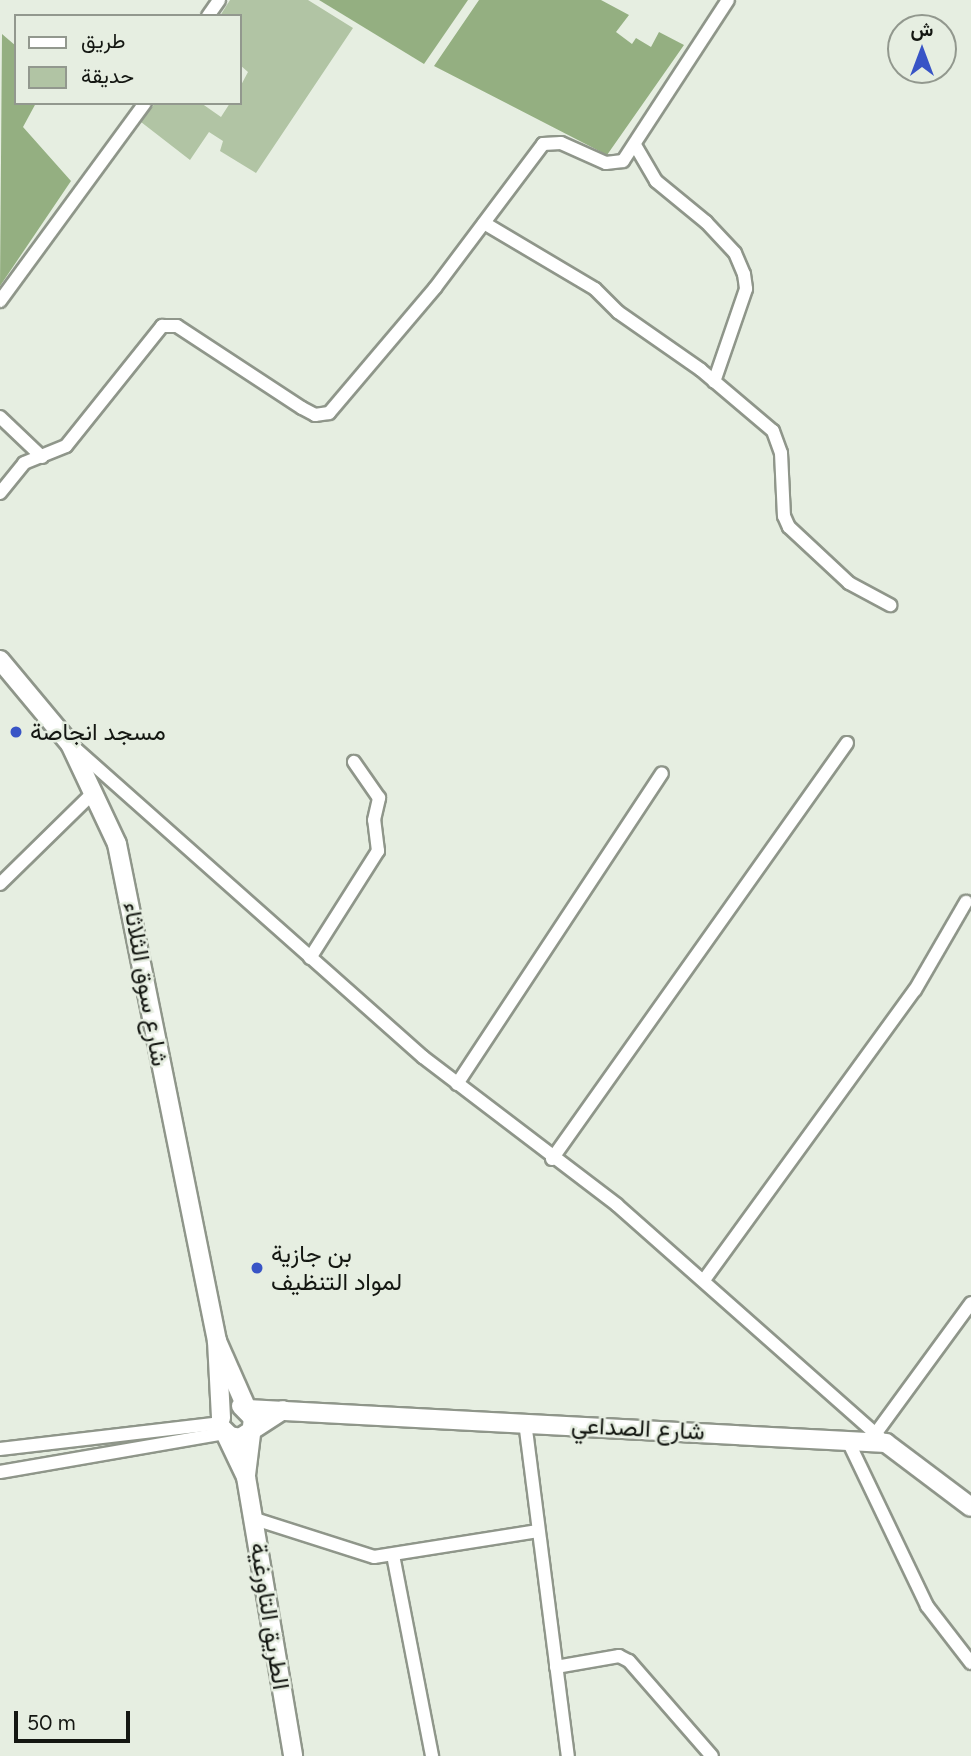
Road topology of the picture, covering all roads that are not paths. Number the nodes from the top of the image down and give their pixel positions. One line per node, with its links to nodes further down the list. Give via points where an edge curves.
1 (728, 0): 3 (street)
2 (144, 105): 5 (street)
3 (635, 145): 4 (street, via 616,164 561,143 544,144); 6 (street, via 656,181 735,253 744,274 746,289)
4 (485, 223): 6 (street, via 564,267); 8 (street, via 329,413 315,415 177,327 162,326 66,446)
5 (0, 301)
6 (714, 382): 10 (street, via 778,440 783,516 789,527 849,583)
7 (0, 417): 8 (street)
8 (43, 457): 9 (street, via 24,463)
9 (0, 493)
10 (890, 605)
11 (0, 660): 13 (street, شارع سوق الثلاثاء)
12 (847, 743): 21 (street)
13 (70, 744): 16 (street, شارع سوق الثلاثاء); 19 (street)
14 (354, 762): 19 (street, via 379,798 374,820 378,851)
15 (662, 773): 20 (street)
16 (94, 792): 17 (street); 24 (street, شارع سوق الثلاثاء, via 117,844 132,902 169,1115)
17 (0, 884)
18 (966, 902): 22 (street, via 907,1002)
19 (310, 958): 20 (street)
20 (457, 1084): 21 (street)
21 (552, 1159): 22 (street, via 617,1205)
22 (704, 1280): 30 (street)
23 (971, 1303): 30 (street)
24 (218, 1340): 25 (street); 28 (street)
25 (247, 1409): 26 (street, شارع الصداعي); 28 (street, via 232,1406); 29 (street, via 253,1418)
26 (283, 1410): 27 (street, شارع الصداعي); 29 (street)
27 (525, 1422): 31 (street, شارع الصداعي); 37 (street)
28 (223, 1424): 29 (street, via 235,1438); 32 (street); 33 (street); 34 (street)
29 (249, 1433): 34 (street)
30 (881, 1438): 31 (street, شارع الصداعي); 35 (street)
31 (848, 1441): 39 (street, via 927,1606)
32 (0, 1449)
33 (0, 1472)
34 (246, 1477): 36 (street, الطريق التاورغية)
35 (971, 1507)
36 (255, 1519): 38 (street, via 374,1557); 41 (street, الطريق التاورغية)
37 (538, 1531): 38 (street); 40 (street)
38 (393, 1555): 42 (street)
39 (971, 1663)
40 (556, 1667): 43 (street); 44 (street, via 619,1656 629,1661)
41 (293, 1756)
42 (432, 1756)
43 (568, 1756)
44 (712, 1756)

